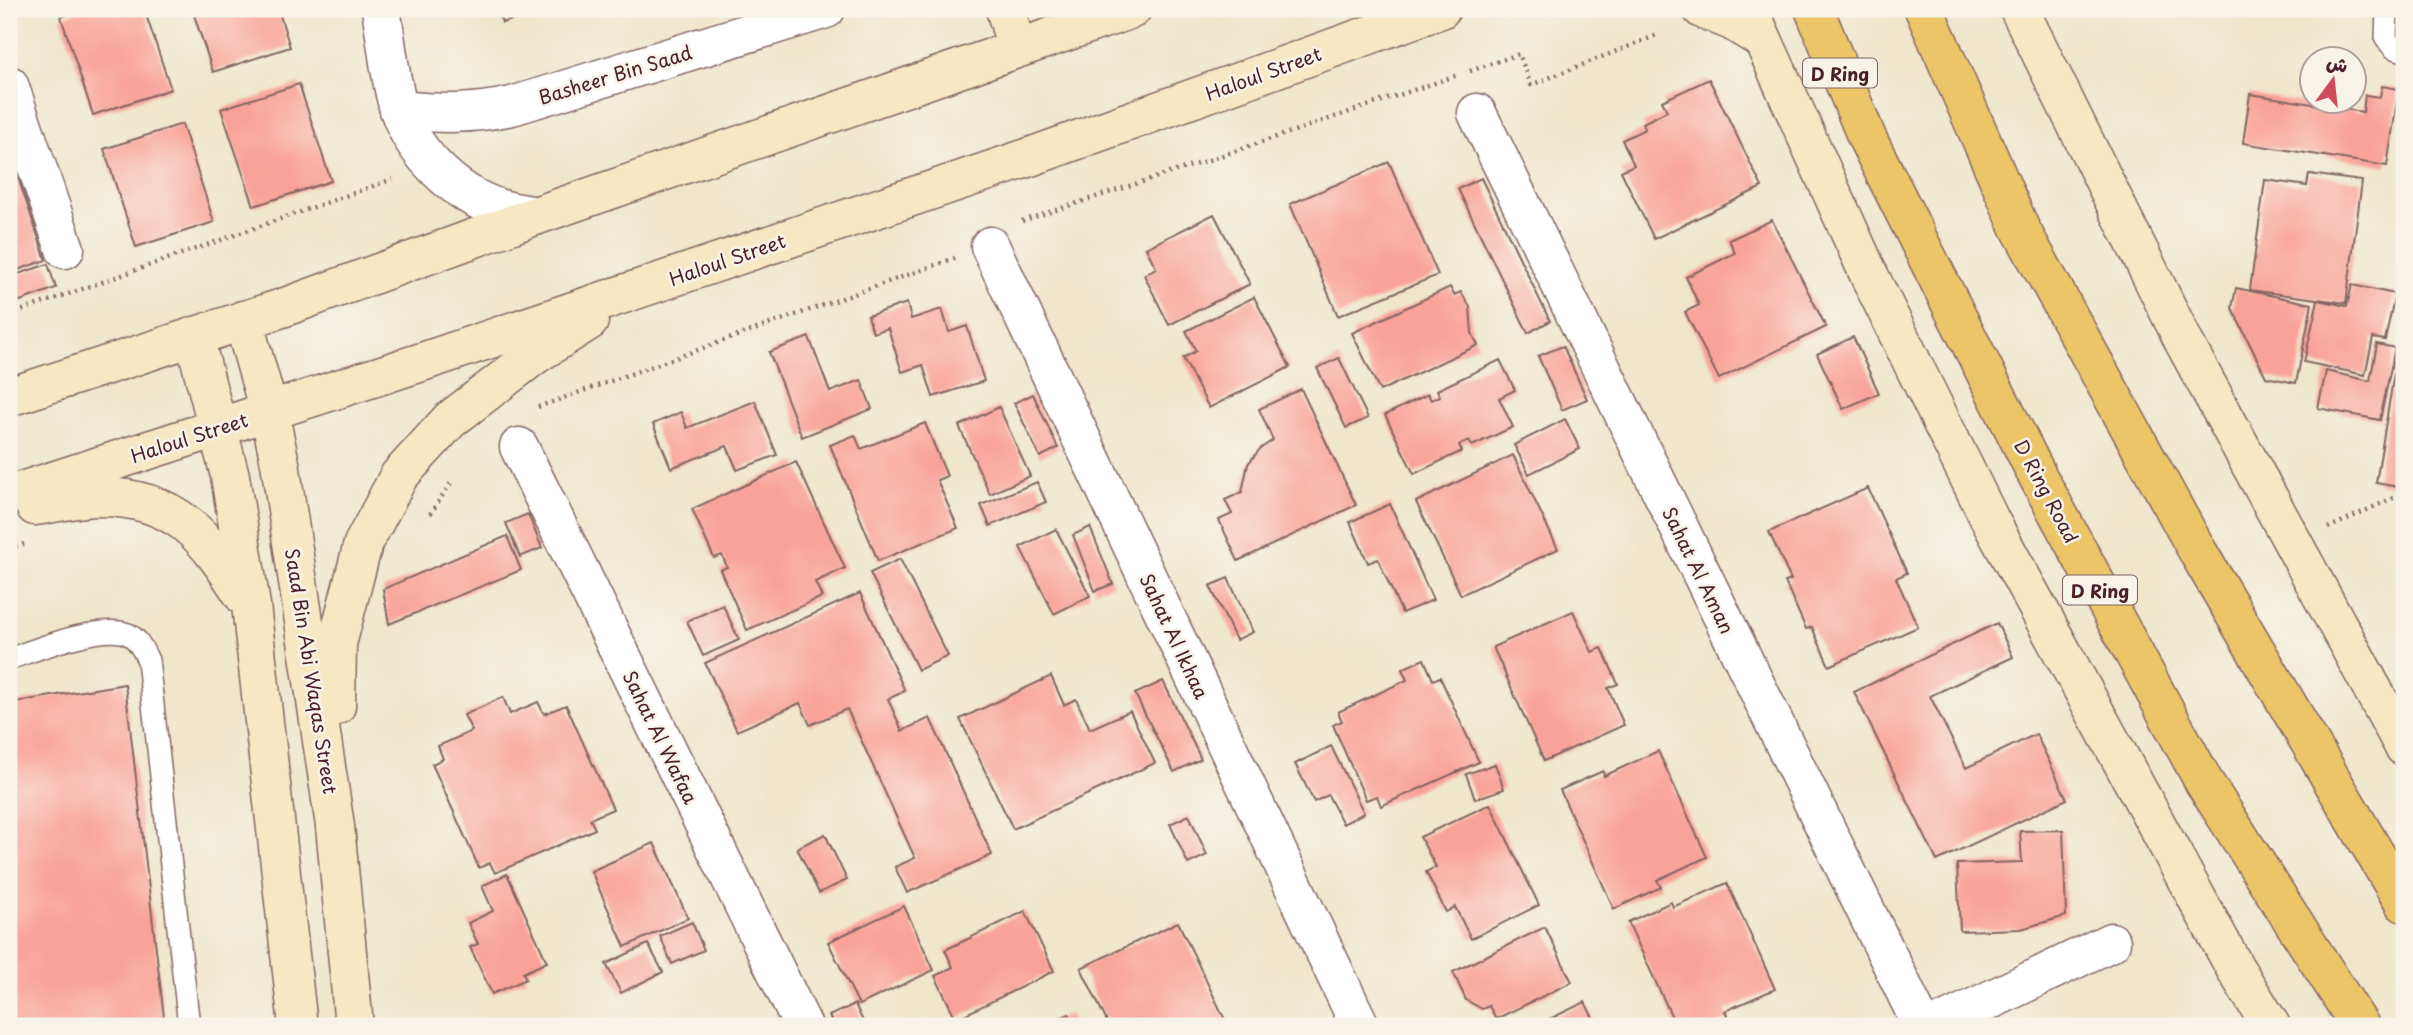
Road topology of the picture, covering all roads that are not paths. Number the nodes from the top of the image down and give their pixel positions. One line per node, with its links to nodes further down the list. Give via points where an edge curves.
1 (382, 9): 17 (street)
2 (826, 9): 17 (street, Basheer Bin Saad, via 512,106 451,114)
3 (1005, 9): 13 (main road)
4 (1132, 9): 13 (main road)
5 (1441, 9): 22 (main road, Haloul Street, via 1030,157)
6 (1702, 9): 12 (main road, via 1732,21)
7 (1814, 9): 47 (highway, D Ring Road / D Ring, via 1867,138 2038,477 2204,782)
8 (1924, 9): 35 (highway, via 2020,228 2198,552)
9 (2019, 9): 14 (main road)
10 (2036, 9): 14 (main road)
11 (2386, 9): 15 (lane, via 2386,39)
12 (1756, 24): 37 (main road, D Ring, via 1870,277 1991,522)
13 (1017, 48): 19 (main road)
14 (2039, 51): 33 (main road, via 2185,344)
15 (2404, 51)
16 (9, 85): 21 (street)
17 (399, 110): 19 (street, via 433,165 463,190 497,208)
18 (1476, 113): 43 (street, Sahat Al Aman)
19 (535, 216): 23 (main road)
20 (990, 246): 42 (street, Sahat Al Ikhaa)
21 (65, 248)
22 (635, 291): 26 (main road, Haloul Street); 34 (main road, via 535,355 450,420 399,476 363,544 337,644)
23 (243, 320): 24 (main road); 26 (main road, Saad Bin Abi Waqas Street)
24 (194, 336): 25 (main road); 27 (main road)
25 (9, 397)
26 (269, 411): 27 (main road, Haloul Street); 34 (main road, Saad Bin Abi Waqas Street)
27 (219, 428): 29 (main road, Haloul Street); 31 (main road)
28 (519, 447): 41 (street, Sahat Al Wafaa)
29 (9, 495)
30 (9, 510): 31 (main road, via 98,497 135,499 172,513 216,552)
31 (251, 605): 39 (main road)
32 (9, 659): 38 (lane, via 83,634 115,633 139,642 148,660)
33 (2404, 747)
34 (335, 826): 40 (main road, Saad Bin Abi Waqas Street)
35 (2404, 903)
36 (2111, 942): 44 (street)
37 (2235, 968): 45 (street); 46 (main road, D Ring)
38 (190, 1026)
39 (298, 1026)
40 (354, 1026)
41 (803, 1026)
42 (1360, 1026)
43 (1923, 1026)
44 (1936, 1026)
45 (2246, 1026)
46 (2271, 1026)
47 (2360, 1026)

